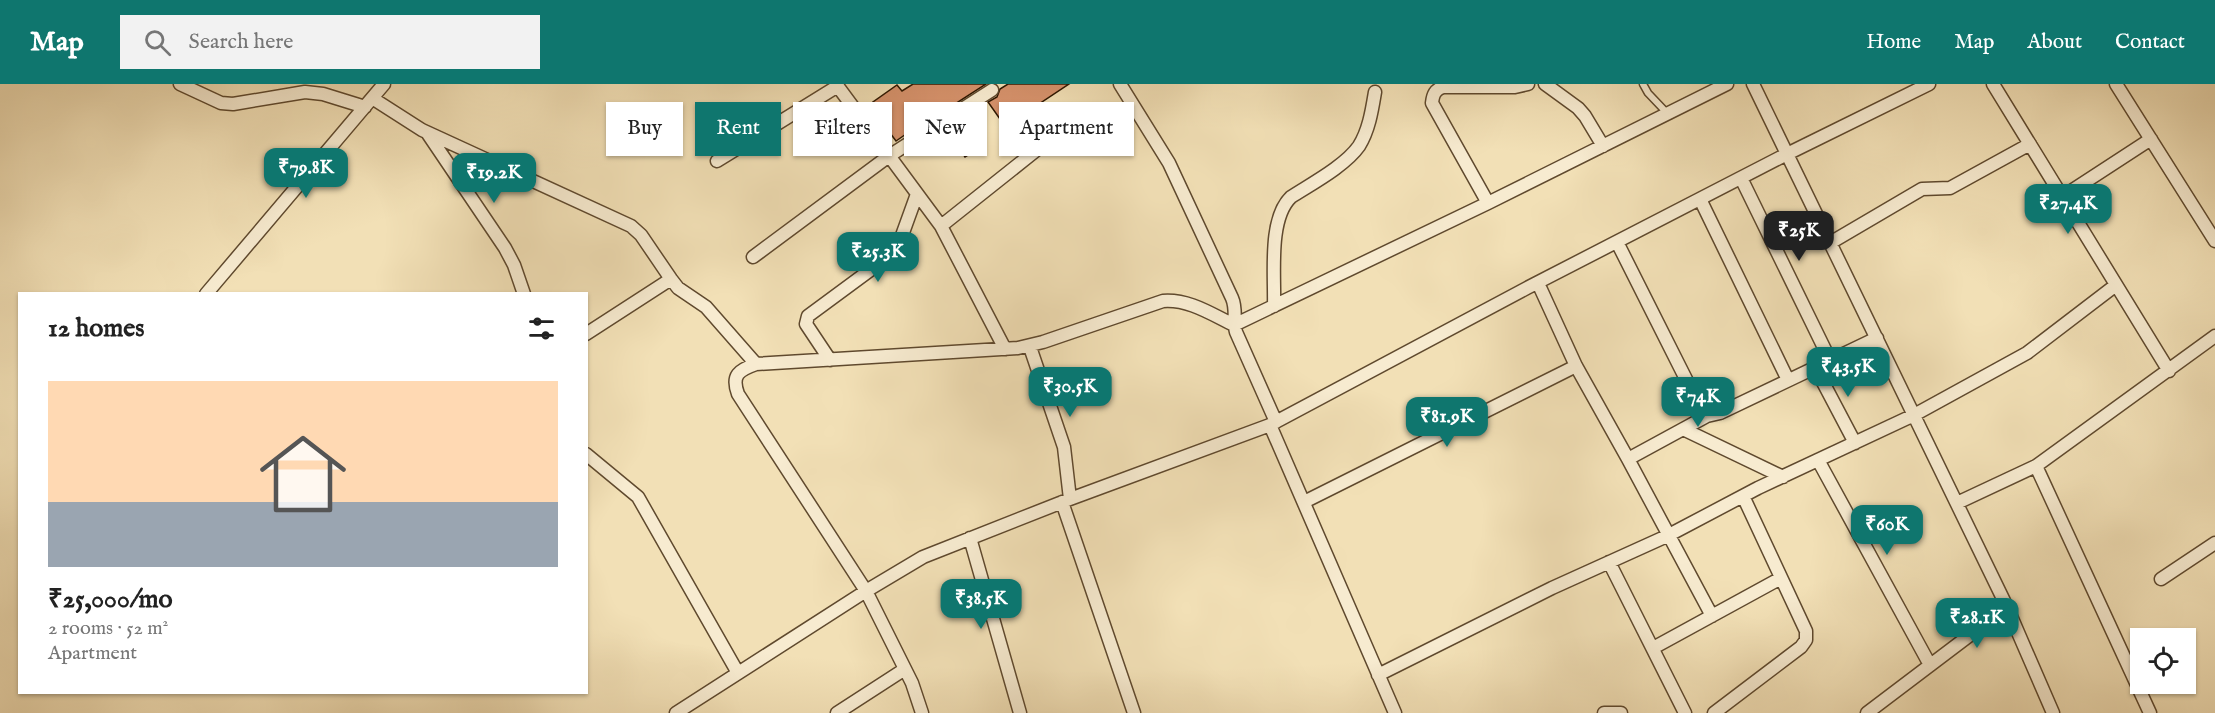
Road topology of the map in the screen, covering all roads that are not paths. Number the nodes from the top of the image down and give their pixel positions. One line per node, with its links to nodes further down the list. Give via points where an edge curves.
1 (180, 84): 16 (street, via 221,103 305,92)
2 (1120, 84): 45 (street, via 1169,163 1234,303)
3 (1528, 84): 31 (street, via 1443,87 1432,94 1432,103)
4 (1545, 84): 21 (street, via 1578,108)
5 (1643, 84): 17 (lane)
6 (1727, 84): 17 (street)
7 (1753, 84): 23 (street)
8 (1929, 84): 23 (street)
9 (1993, 84): 20 (street)
10 (2116, 84): 19 (street)
11 (382, 85): 16 (street)
12 (837, 85): 15 (street); 26 (street)
13 (993, 90): 22 (street)
14 (1375, 92): 44 (street, via 1371,119 1359,146 1283,204 1276,225)
15 (849, 102)
16 (369, 103): 18 (street); 42 (street)
17 (1668, 114): 21 (street)
18 (428, 133): 39 (street, via 631,226); 43 (street, via 505,248)
19 (2151, 139): 29 (street); 33 (street)
20 (2030, 144): 29 (street); 37 (street, via 1950,188 1922,189)
21 (1604, 146): 31 (street)
22 (892, 154)
23 (1787, 154): 27 (street); 37 (street)
24 (889, 156): 28 (street); 38 (street)
25 (1029, 156): 34 (street)
26 (717, 161)
27 (1741, 178): 30 (street); 52 (street)
28 (917, 194): 34 (street); 51 (street, via 895,249 888,257 805,320)
29 (2062, 197): 41 (street)
30 (1700, 199): 36 (street); 57 (street)
31 (1488, 203): 44 (street)
32 (2215, 214): 33 (street)
33 (2203, 222): 35 (street)
34 (941, 226): 50 (street)
35 (2215, 241)
36 (1617, 242): 40 (street); 59 (street)
37 (1830, 243): 48 (street)
38 (753, 256)
39 (671, 279): 46 (street); 53 (street, via 706,307)
40 (1538, 282): 54 (street); 60 (street)
41 (2116, 285): 56 (street); 58 (street, via 2027,353)
42 (208, 292)
43 (523, 292)
44 (1274, 306): 45 (street)
45 (1234, 325): 49 (street, via 1189,304 1163,301); 60 (street)
46 (588, 333)
47 (2215, 336): 56 (street)
48 (1876, 338): 52 (street); 58 (street)
49 (1030, 346): 50 (street); 69 (street, via 1064,447)
50 (1005, 349): 51 (street)
51 (830, 360): 53 (street)
52 (1830, 360): 55 (street)
53 (756, 364): 78 (street, via 743,368 736,377 738,394)
54 (1576, 366): 64 (street); 70 (street)
55 (1815, 368): 57 (street); 62 (street)
56 (2169, 371): 66 (street)
57 (1788, 380): 59 (street)
58 (1914, 415): 62 (street); 71 (street)
59 (1707, 416): 61 (street)
60 (1273, 424): 69 (street); 70 (street)
61 (1683, 429): 64 (street); 67 (street)
62 (1855, 443): 65 (street)
63 (588, 456): 84 (street, via 638,497)
64 (1628, 459): 72 (street)
65 (1818, 460): 67 (street); 82 (street)
66 (2036, 466): 71 (street); 98 (street)
67 (1783, 477): 68 (street)
68 (1743, 496): 72 (street); 76 (street)
69 (1066, 500): 73 (street); 91 (street)
70 (1304, 502): 85 (street)
71 (1957, 503): 79 (street)
72 (1667, 536): 75 (street); 80 (street)
73 (970, 538): 78 (street, via 923,557); 90 (street)
74 (2215, 543): 77 (street)
75 (1610, 562): 81 (street); 85 (street)
76 (1781, 578): 80 (street); 96 (street, via 1806,631 1806,640)
77 (2161, 579)
78 (866, 591): 83 (street); 84 (street)
79 (2007, 607): 82 (street); 86 (street)
80 (1712, 616): 81 (street)
81 (1653, 648): 95 (street)
82 (1930, 665): 97 (street)
83 (905, 669): 88 (street); 89 (street)
84 (738, 673): 87 (street)
85 (1378, 675): 92 (street)
86 (2049, 710)
87 (676, 713)
88 (837, 713)
89 (922, 713)
90 (1020, 713)
91 (1134, 713)
92 (1395, 713)
93 (1604, 713): 94 (street)
94 (1622, 713)
95 (1685, 713)
96 (1714, 713)
97 (1867, 713)
98 (2151, 713)

